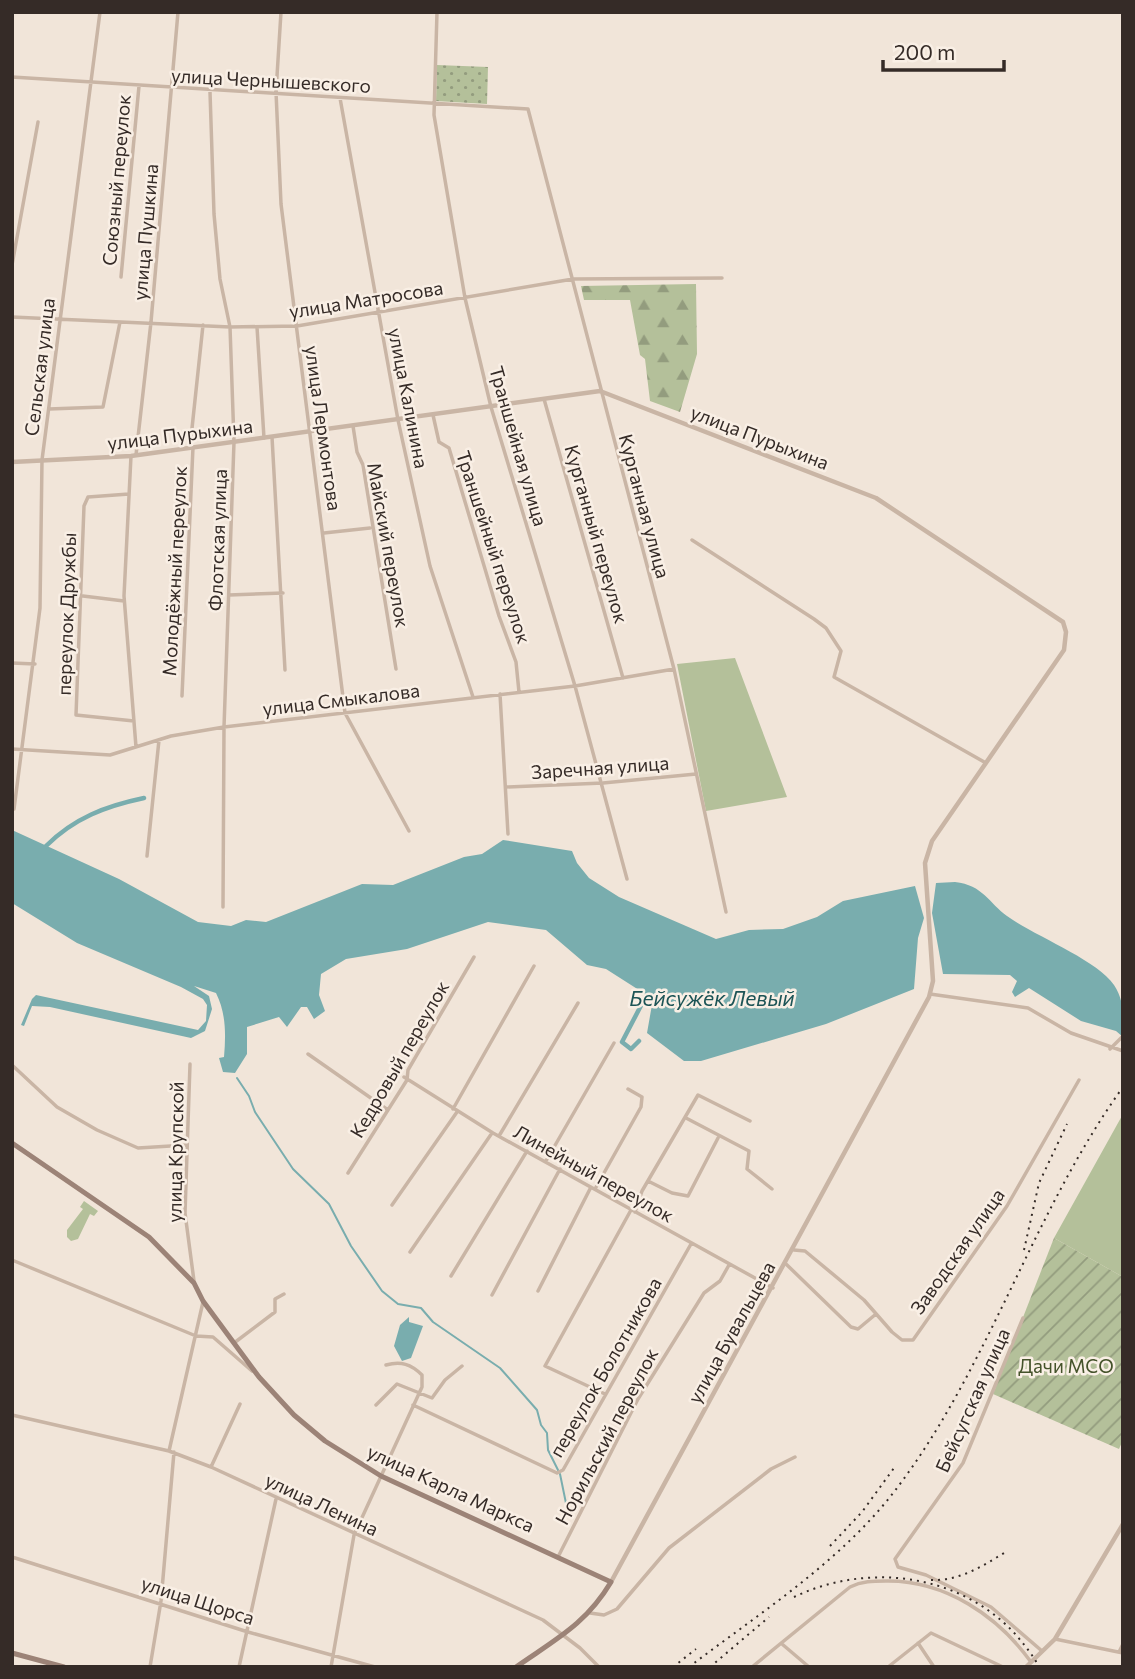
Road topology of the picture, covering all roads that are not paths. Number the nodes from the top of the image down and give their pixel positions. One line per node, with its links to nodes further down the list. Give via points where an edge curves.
1 (100, 12): 6 (street, Сельская улица)
2 (178, 12): 8 (street, улица Пушкина)
3 (281, 12): 10 (street, улица Лермонтова)
4 (438, 12): 12 (street, Траншейная улица)
5 (12, 78): 6 (street, улица Чернышевского)
6 (90, 82): 7 (street, улица Чернышевского); 22 (street, Сельская улица)
7 (139, 86): 8 (street, улица Чернышевского); 16 (street, Союзный переулок)
8 (172, 88): 9 (street, улица Чернышевского); 24 (street, улица Пушкина)
9 (210, 92): 10 (street, улица Чернышевского); 27 (street, Флотская улица, via 214,214)
10 (276, 92): 11 (street, улица Чернышевского); 26 (street, улица Лермонтова, via 281,204)
11 (340, 99): 12 (street, улица Чернышевского); 20 (street, улица Калинина)
12 (434, 103): 13 (street, улица Чернышевского); 19 (street, Траншейная улица)
13 (528, 109): 18 (street, Курганная улица)
14 (38, 122): 15 (street)
15 (12, 265)
16 (121, 277)
17 (722, 278): 18 (street, улица Матросова)
18 (573, 279): 19 (street, улица Матросова); 29 (street, Курганная улица)
19 (465, 298): 20 (street, улица Матросова); 31 (street, Траншейная улица)
20 (378, 312): 26 (street, улица Матросова); 34 (street, улица Калинина)
21 (12, 317): 22 (street, улица Матросова)
22 (58, 319): 23 (street, улица Матросова); 32 (street, Сельская улица)
23 (120, 321): 24 (street, улица Матросова); 32 (street, via 103,407)
24 (151, 322): 25 (street, улица Матросова); 41 (street, улица Пушкина)
25 (203, 325): 27 (street, улица Матросова); 40 (street, Молодёжный переулок)
26 (296, 326): 28 (street, улица Матросова); 36 (street, улица Лермонтова)
27 (230, 327): 28 (street, улица Матросова); 39 (street, Флотская улица)
28 (257, 327): 38 (street)
29 (600, 391): 30 (street, улица Пурыхина); 55 (street, Курганная улица); 70 (street, улица Пурыхина, via 876,498 1063,622 1064,650)
30 (544, 399): 31 (street, улица Пурыхина); 57 (street, Курганный переулок)
31 (491, 407): 33 (street, улица Пурыхина); 58 (street, Траншейная улица)
32 (49, 409): 42 (street, Сельская улица)
33 (433, 415): 34 (street, улица Пурыхина); 59 (street, Траншейный переулок, via 439,443 449,448 516,662)
34 (398, 420): 35 (street, улица Пурыхина); 62 (street, улица Калинина, via 430,566)
35 (353, 426): 36 (street, улица Пурыхина); 45 (street, Майский переулок)
36 (312, 432): 37 (street, улица Пурыхина); 46 (street, улица Лермонтова)
37 (272, 437): 38 (street, улица Пурыхина); 48 (street)
38 (264, 438): 39 (street, улица Пурыхина)
39 (234, 442): 40 (street, улица Пурыхина); 49 (street, Флотская улица)
40 (192, 447): 41 (street, улица Пурыхина); 61 (street, Молодёжный переулок)
41 (133, 455): 42 (street, улица Пурыхина); 44 (street, улица Пушкина)
42 (42, 460): 43 (street, улица Пурыхина); 53 (street, Сельская улица)
43 (12, 462)
44 (129, 494): 50 (street, переулок Дружбы, via 85,500); 51 (street, улица Пушкина)
45 (371, 528): 46 (street); 54 (street, Майский переулок)
46 (324, 533): 63 (street, улица Лермонтова)
47 (692, 540): 70 (street, via 826,628 841,651 834,677)
48 (283, 593): 49 (street); 56 (street)
49 (229, 595): 65 (street, Флотская улица)
50 (83, 596): 51 (street); 64 (street, переулок Дружбы, via 76,715)
51 (124, 601): 64 (street, улица Пушкина)
52 (12, 663): 53 (street)
53 (35, 664): 69 (street, Сельская улица)
54 (396, 669)
55 (674, 669): 57 (street, улица Смыкалова); 71 (street, Курганная улица)
56 (285, 670)
57 (623, 678): 58 (street, улица Смыкалова)
58 (575, 686): 59 (street, улица Смыкалова); 72 (street, Траншейная улица)
59 (519, 692): 60 (street, улица Смыкалова)
60 (500, 694): 62 (street, улица Смыкалова); 73 (street)
61 (182, 696)
62 (472, 697): 63 (street, улица Смыкалова)
63 (345, 713): 65 (street, улица Смыкалова); 75 (street, улица Лермонтова)
64 (134, 721): 67 (street, улица Пушкина)
65 (224, 727): 66 (street, улица Смыкалова); 79 (street, Флотская улица)
66 (159, 740): 67 (street, улица Смыкалова); 77 (street)
67 (136, 748): 69 (street, улица Смыкалова, via 110,755)
68 (12, 749): 69 (street, улица Смыкалова)
69 (22, 750): 74 (street, Сельская улица)
70 (986, 763): 83 (street, улица Пурыхина, via 932,841 925,863)
71 (696, 774): 72 (street, Заречная улица); 80 (street, Курганная улица)
72 (603, 783): 73 (street, Заречная улица); 78 (street, Траншейная улица)
73 (506, 787): 76 (street)
74 (15, 809)
75 (409, 831)
76 (508, 834)
77 (147, 856)
78 (627, 879)
79 (223, 906)
80 (726, 912)
81 (474, 957): 93 (street, Кедровый переулок)
82 (534, 966): 96 (street)
83 (933, 981): 84 (street, улица Бувальцева)
84 (930, 994): 88 (street, via 1028,1008 1070,1033); 116 (street, улица Бувальцева)
85 (578, 1003): 102 (street)
86 (1123, 1037): 88 (street)
87 (614, 1043): 107 (street)
88 (1110, 1049): 89 (street)
89 (1123, 1051)
90 (308, 1054): 97 (street)
91 (190, 1064): 105 (street, улица Крупской)
92 (12, 1065): 105 (street, via 57,1107 97,1130 138,1148)
93 (406, 1079): 96 (street, Линейный переулок); 97 (street, Кедровый переулок)
94 (1079, 1080): 128 (street, Заводская улица, via 1007,1206 913,1340 902,1340)
95 (628, 1089): 111 (street, via 642,1097 641,1107)
96 (453, 1109): 98 (street, Линейный переулок)
97 (388, 1110): 109 (street, Кедровый переулок)
98 (457, 1112): 101 (street, Линейный переулок); 113 (street)
99 (686, 1118): 100 (street, via 698,1095); 103 (street); 110 (street)
100 (750, 1121)
101 (493, 1133): 102 (street, Линейный переулок); 117 (street)
102 (499, 1136): 106 (street, Линейный переулок)
103 (719, 1137): 110 (street, via 688,1196 683,1198); 112 (street, via 749,1151 747,1169)
104 (12, 1143): 122 (main road, улица Карла Маркса, via 149,1237)
105 (187, 1145): 122 (street, улица Крупской, via 185,1213)
106 (527, 1151): 107 (street, Линейный переулок); 121 (street)
107 (546, 1161): 108 (street, Линейный переулок)
108 (560, 1169): 111 (street, Линейный переулок); 126 (street)
109 (348, 1173)
110 (648, 1181): 114 (street)
111 (593, 1188): 114 (street, Линейный переулок); 124 (street)
112 (772, 1189)
113 (392, 1205)
114 (633, 1211): 115 (street, Линейный переулок); 135 (street, via 545,1366)
115 (691, 1244): 120 (street, Линейный переулок); 135 (street, переулок Болотникова)
116 (794, 1250): 119 (street, улица Бувальцева); 128 (street, Заводская улица, via 805,1251)
117 (410, 1252)
118 (12, 1261): 130 (street)
119 (786, 1264): 123 (street, улица Бувальцева); 128 (street, via 851,1327 858,1329)
120 (729, 1265): 123 (street, Линейный переулок); 148 (street, Норильский переулок, via 720,1281 704,1293 638,1399)
121 (451, 1276)
122 (194, 1283): 127 (main road, улица Карла Маркса)
123 (773, 1288): 150 (street, улица Бувальцева)
124 (538, 1292)
125 (284, 1294): 131 (street, via 275,1299 275,1312)
126 (492, 1296)
127 (203, 1301): 130 (street); 131 (main road, улица Карла Маркса)
128 (876, 1314)
129 (1023, 1318): 161 (street, Бейсугская улица, via 963,1463 895,1559 907,1572 926,1574 990,1607)
130 (196, 1336): 134 (street, via 220,1341); 141 (street)
131 (233, 1343): 134 (main road, улица Карла Маркса)
132 (386, 1365): 136 (street, via 404,1363 419,1371 423,1378)
133 (462, 1366): 136 (street, via 432,1398)
134 (258, 1377): 144 (main road, улица Карла Маркса, via 325,1441)
135 (605, 1394): 139 (street, переулок Болотникова, via 564,1470 557,1473)
136 (418, 1395): 138 (street, via 397,1384); 139 (street)
137 (240, 1404): 143 (street)
138 (376, 1405)
139 (413, 1405): 144 (street)
140 (12, 1415): 141 (street, улица Ленина)
141 (172, 1451): 143 (street, улица Ленина); 151 (street)
142 (795, 1457): 152 (street, via 771,1469 669,1548 617,1609 604,1615)
143 (211, 1467): 145 (street, улица Ленина)
144 (381, 1476): 147 (street); 148 (main road, улица Карла Маркса)
145 (276, 1499): 147 (street, улица Ленина); 153 (street)
146 (1123, 1524): 155 (street)
147 (354, 1535): 154 (street, улица Ленина, via 543,1620); 162 (street)
148 (559, 1555): 150 (main road, улица Карла Маркса)
149 (12, 1557): 151 (street, улица Щорса)
150 (611, 1582): 152 (main road, улица Бувальцева)
151 (161, 1601): 153 (street, улица Щорса); 165 (street)
152 (590, 1613): 154 (main road, улица Бувальцева)
153 (248, 1632): 162 (street, улица Щорса); 166 (street)
154 (563, 1634): 169 (main road, улица Бувальцева); 170 (street, улица Ленина)
155 (1055, 1639): 159 (street); 161 (street)
156 (918, 1643): 173 (street); 174 (street); 175 (street, via 931,1633)
157 (782, 1644): 163 (street, via 850,1587 866,1581 904,1581 935,1588 976,1608 1012,1637); 171 (street); 172 (street)
158 (1123, 1644): 159 (street)
159 (1121, 1652)
160 (12, 1653): 164 (main road)
161 (1043, 1653): 163 (street)
162 (334, 1656): 167 (street); 168 (street, улица Щорса)
163 (1031, 1662): 176 (street)
164 (64, 1667)
165 (150, 1667)
166 (239, 1667)
167 (331, 1667)
168 (375, 1667)
169 (516, 1667)
170 (598, 1667)
171 (752, 1667)
172 (809, 1667)
173 (888, 1667)
174 (934, 1667)
175 (1003, 1667)
176 (1026, 1667)

